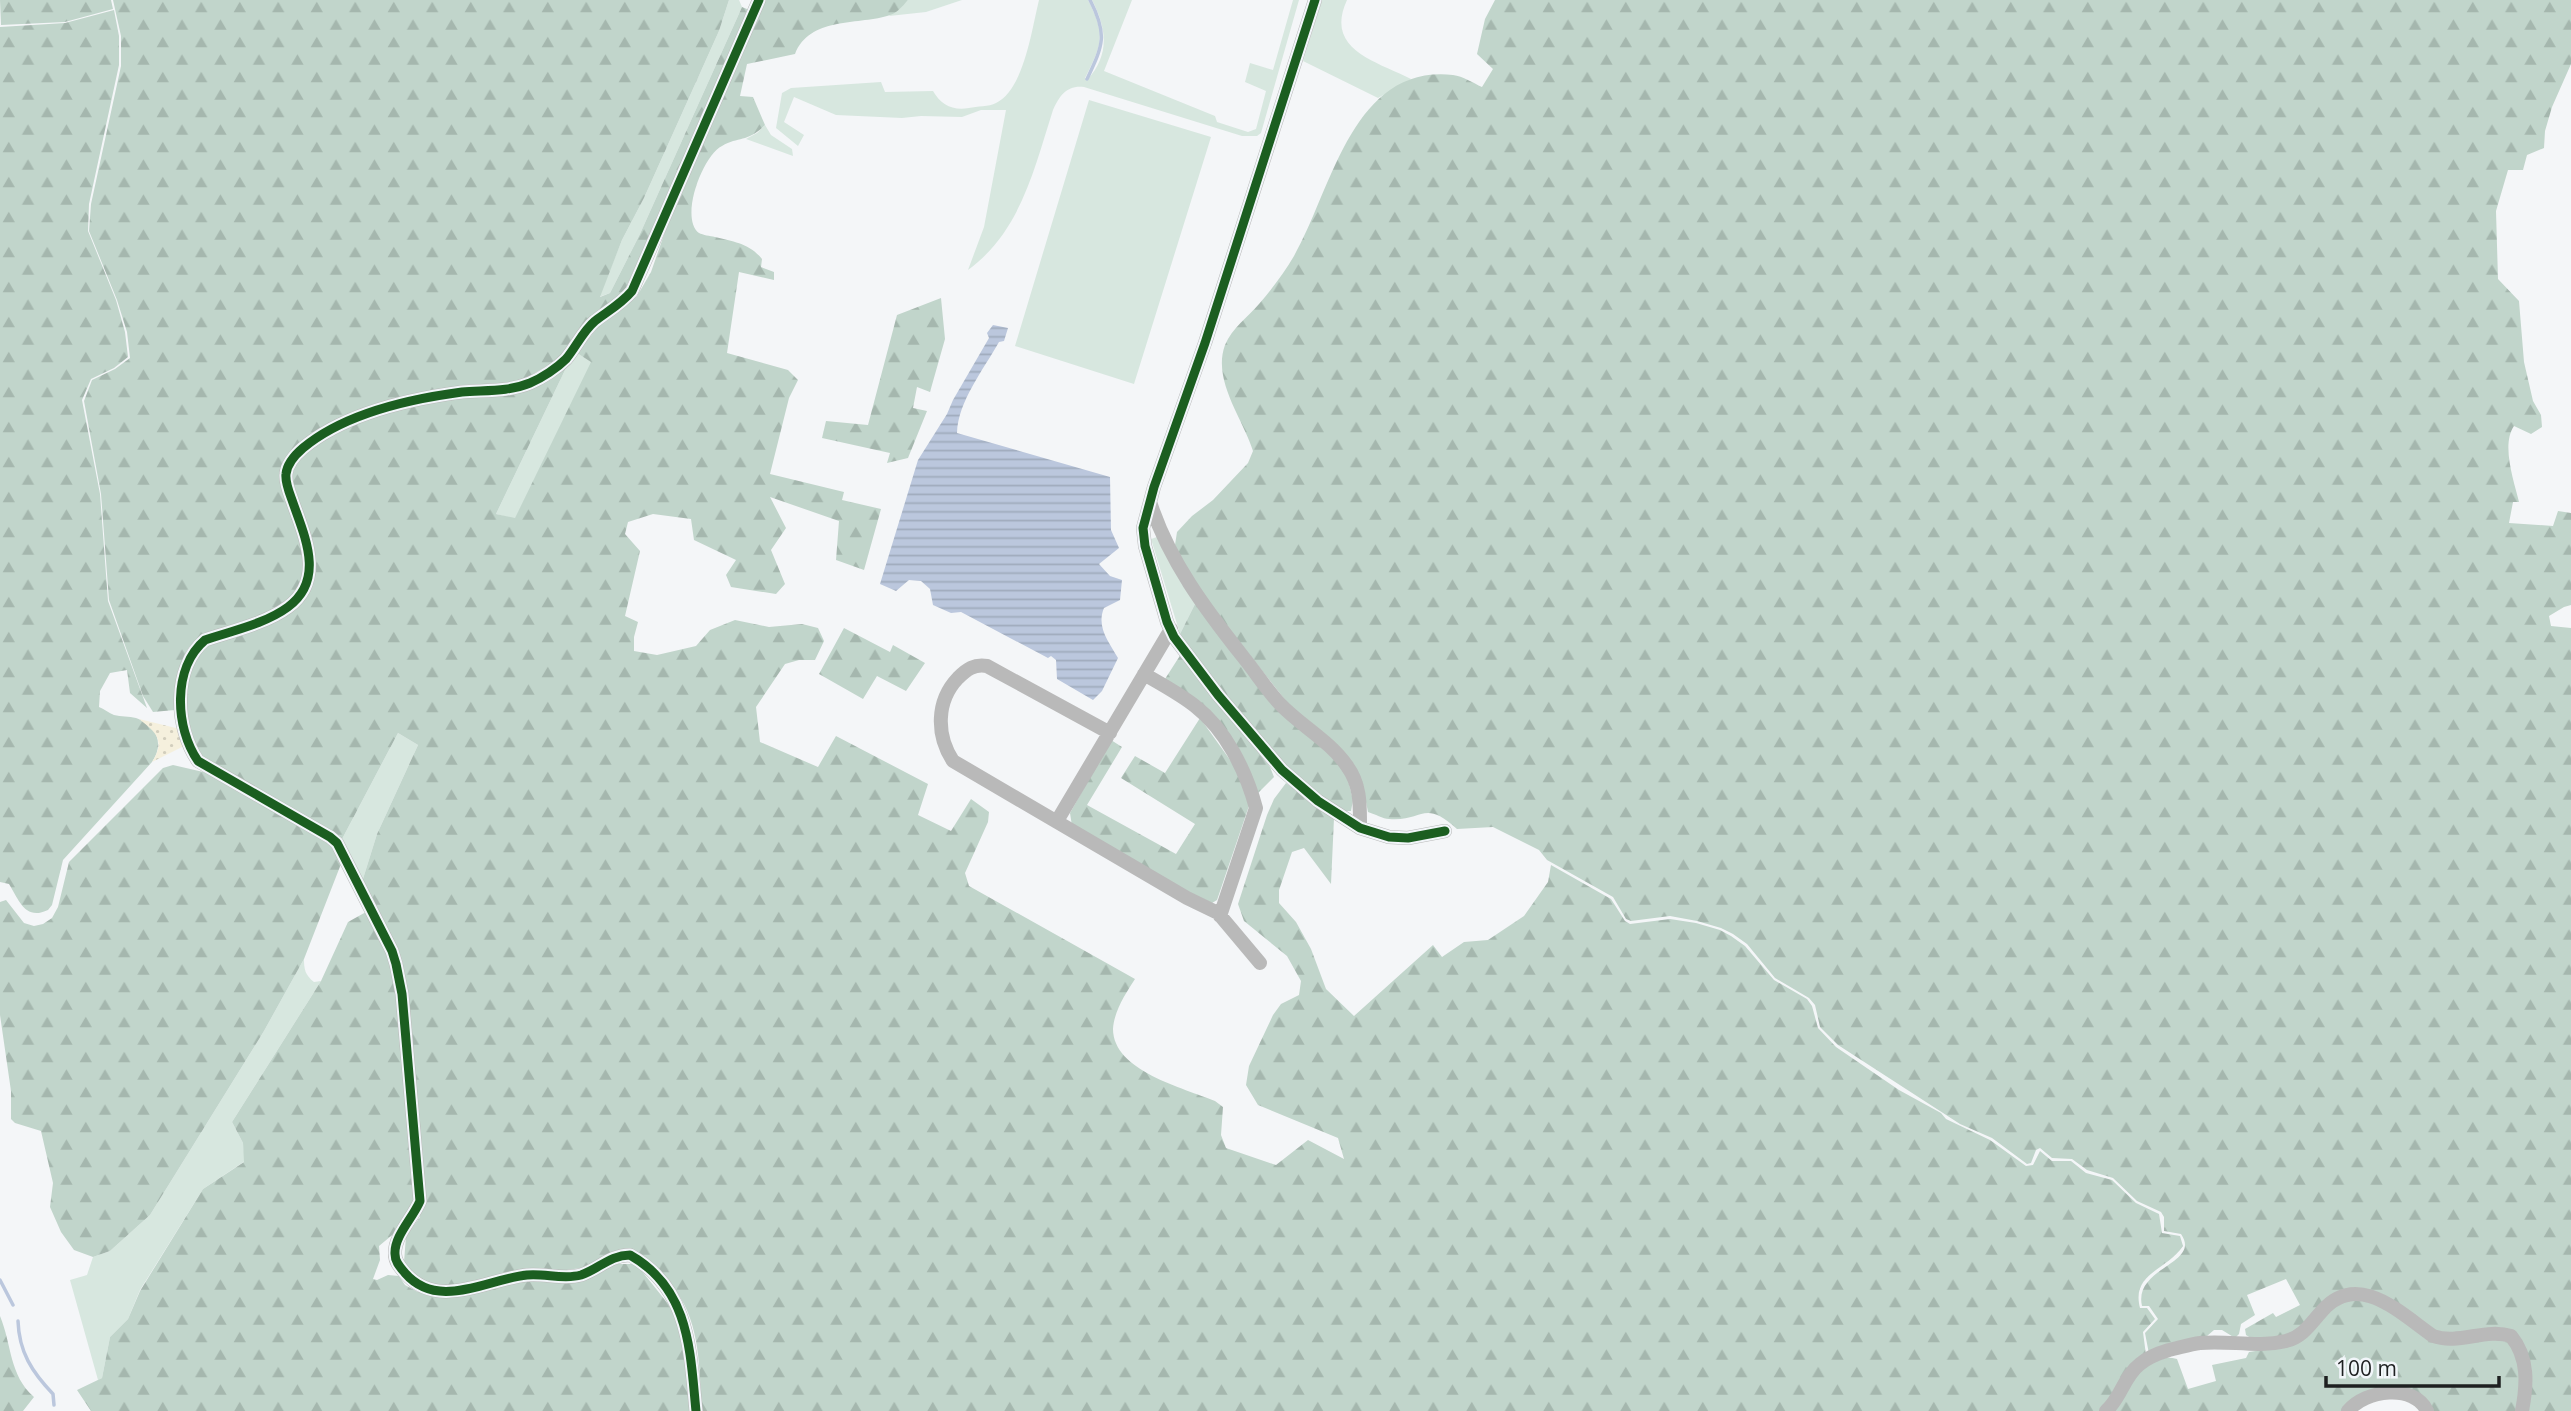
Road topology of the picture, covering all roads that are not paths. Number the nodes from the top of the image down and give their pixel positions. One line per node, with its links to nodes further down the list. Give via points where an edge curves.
1 (759, 0): 12 (street, via 632,291 593,322 564,360 531,382 417,400 338,427 303,448 286,474 307,544 310,573 306,586 276,614 205,640 195,649 187,662 181,707 188,747 198,761 337,843 392,951 402,994 420,1201 394,1252 397,1263 423,1287 446,1292 525,1275 578,1276 619,1255 630,1255 656,1276 683,1316)
2 (1315, 0): 3 (street)
3 (1150, 500): 4 (street, via 1143,528 1145,546); 8 (street, via 1184,577 1214,619 1279,703 1347,766 1359,791)
4 (1171, 629): 5 (street); 8 (street, via 1188,658 1282,770)
5 (1144, 674): 6 (street); 10 (street, via 1196,706 1216,726 1251,790 1256,808)
6 (1110, 733): 7 (street); 7 (street, via 987,666 967,669 953,684 940,715 946,751 953,761)
7 (1057, 821): 10 (street)
8 (1360, 828): 9 (street, via 1408,838)
9 (1445, 831)
10 (1220, 916): 11 (street)
11 (1260, 963)
12 (696, 1411)
13 (2106, 1411): 16 (street, via 2140,1364 2157,1354 2198,1343 2285,1342 2311,1326 2334,1300 2357,1293 2378,1299 2441,1338 2491,1333 2511,1336 2525,1366)
14 (2348, 1411): 15 (street, via 2360,1400 2391,1392 2411,1395)
15 (2427, 1411)
16 (2522, 1411)

